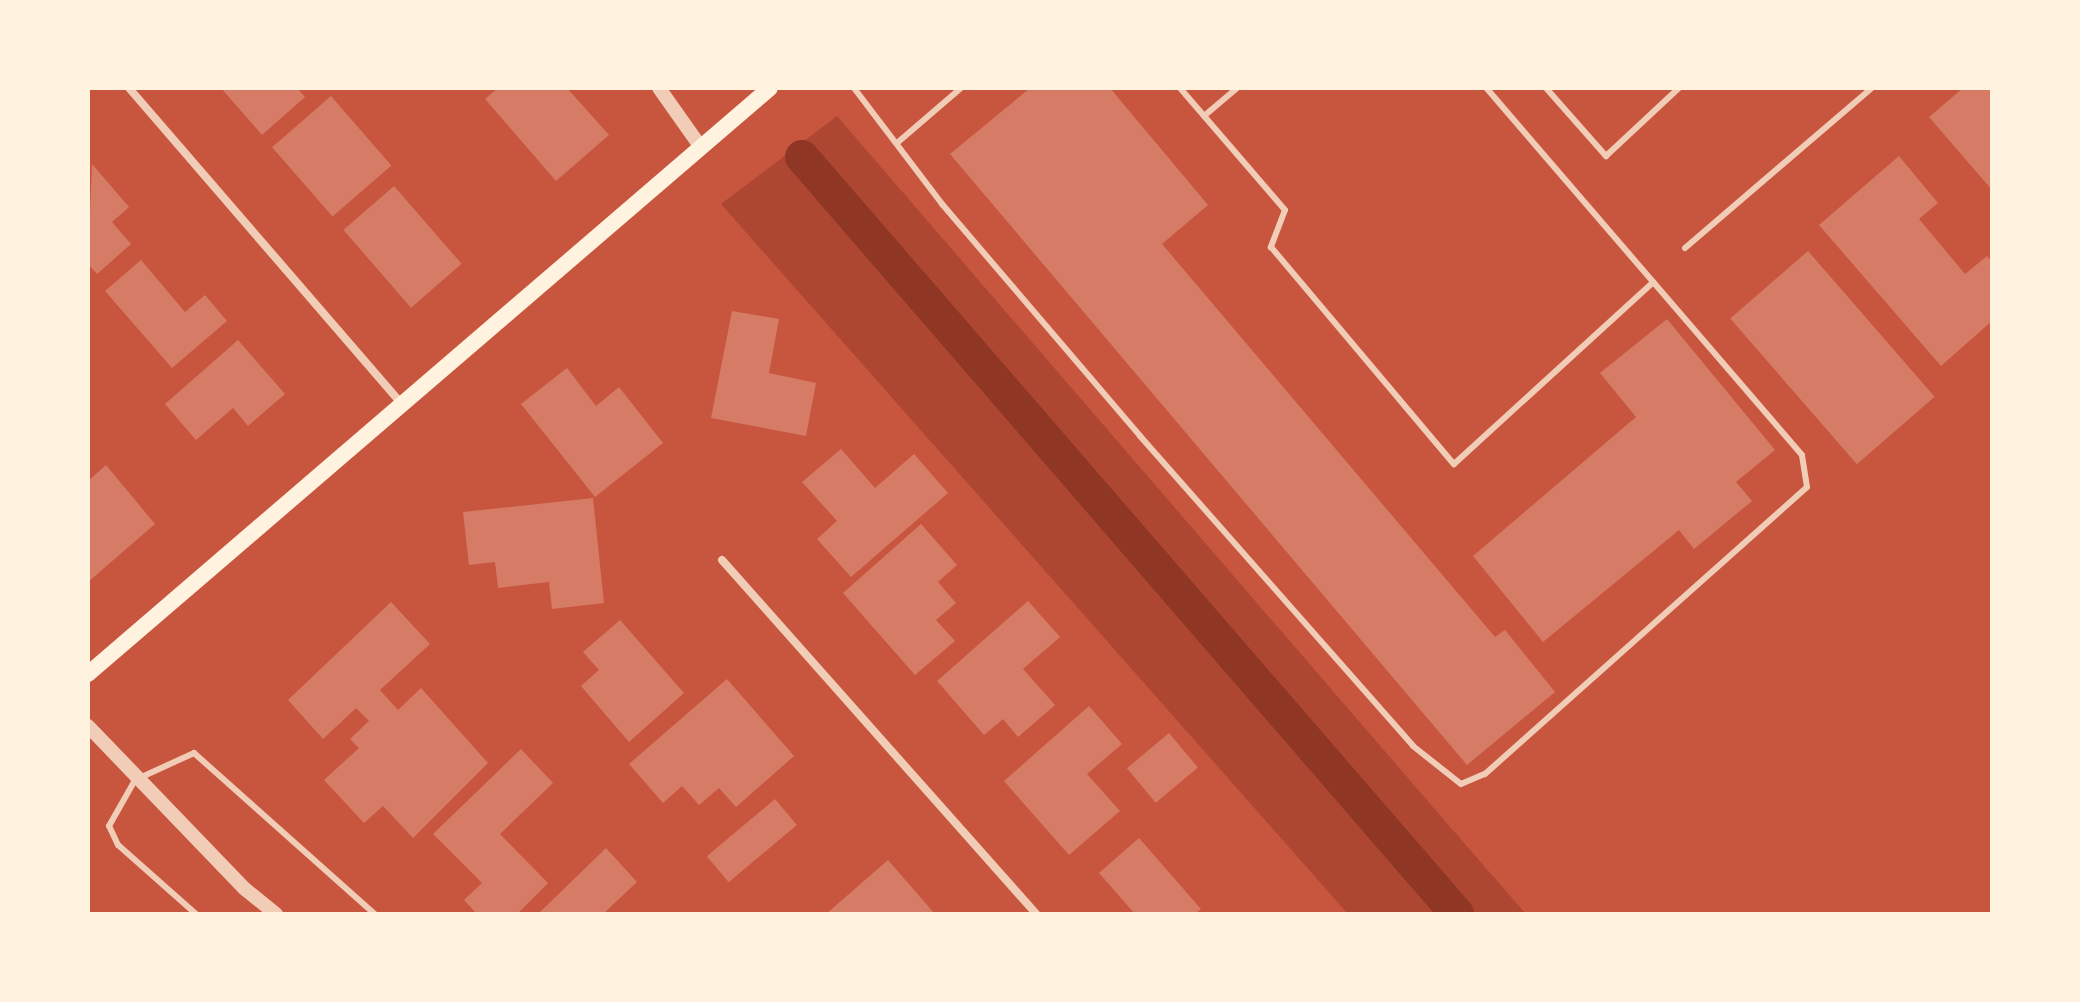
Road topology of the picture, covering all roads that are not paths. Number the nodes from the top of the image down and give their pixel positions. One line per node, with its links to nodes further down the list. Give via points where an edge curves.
1 (129, 88): 17 (street)
2 (659, 88): 14 (street)
3 (770, 88): 14 (main road)
4 (854, 88): 13 (lane)
5 (961, 88): 13 (lane)
6 (1180, 88): 12 (lane)
7 (1237, 88): 12 (lane)
8 (1486, 88): 16 (lane)
9 (1546, 88): 10 (lane, via 1606,156)
10 (1679, 88)
11 (1872, 88): 15 (lane)
12 (1204, 116): 16 (lane, via 1285,210 1271,247 1454,464)
13 (897, 143): 16 (lane, via 942,204 1140,436 1413,746 1461,784 1485,774 1807,487 1802,455)
14 (700, 146): 17 (main road)
15 (1685, 248)
16 (1653, 282)
17 (400, 402): 19 (main road)
18 (722, 560): 25 (street)
19 (88, 674)
20 (88, 726): 21 (street)
21 (135, 780): 22 (lane, via 111,817 118,845); 23 (street); 24 (lane, via 194,753)
22 (196, 914)
23 (276, 914)
24 (375, 914)
25 (1036, 914)

